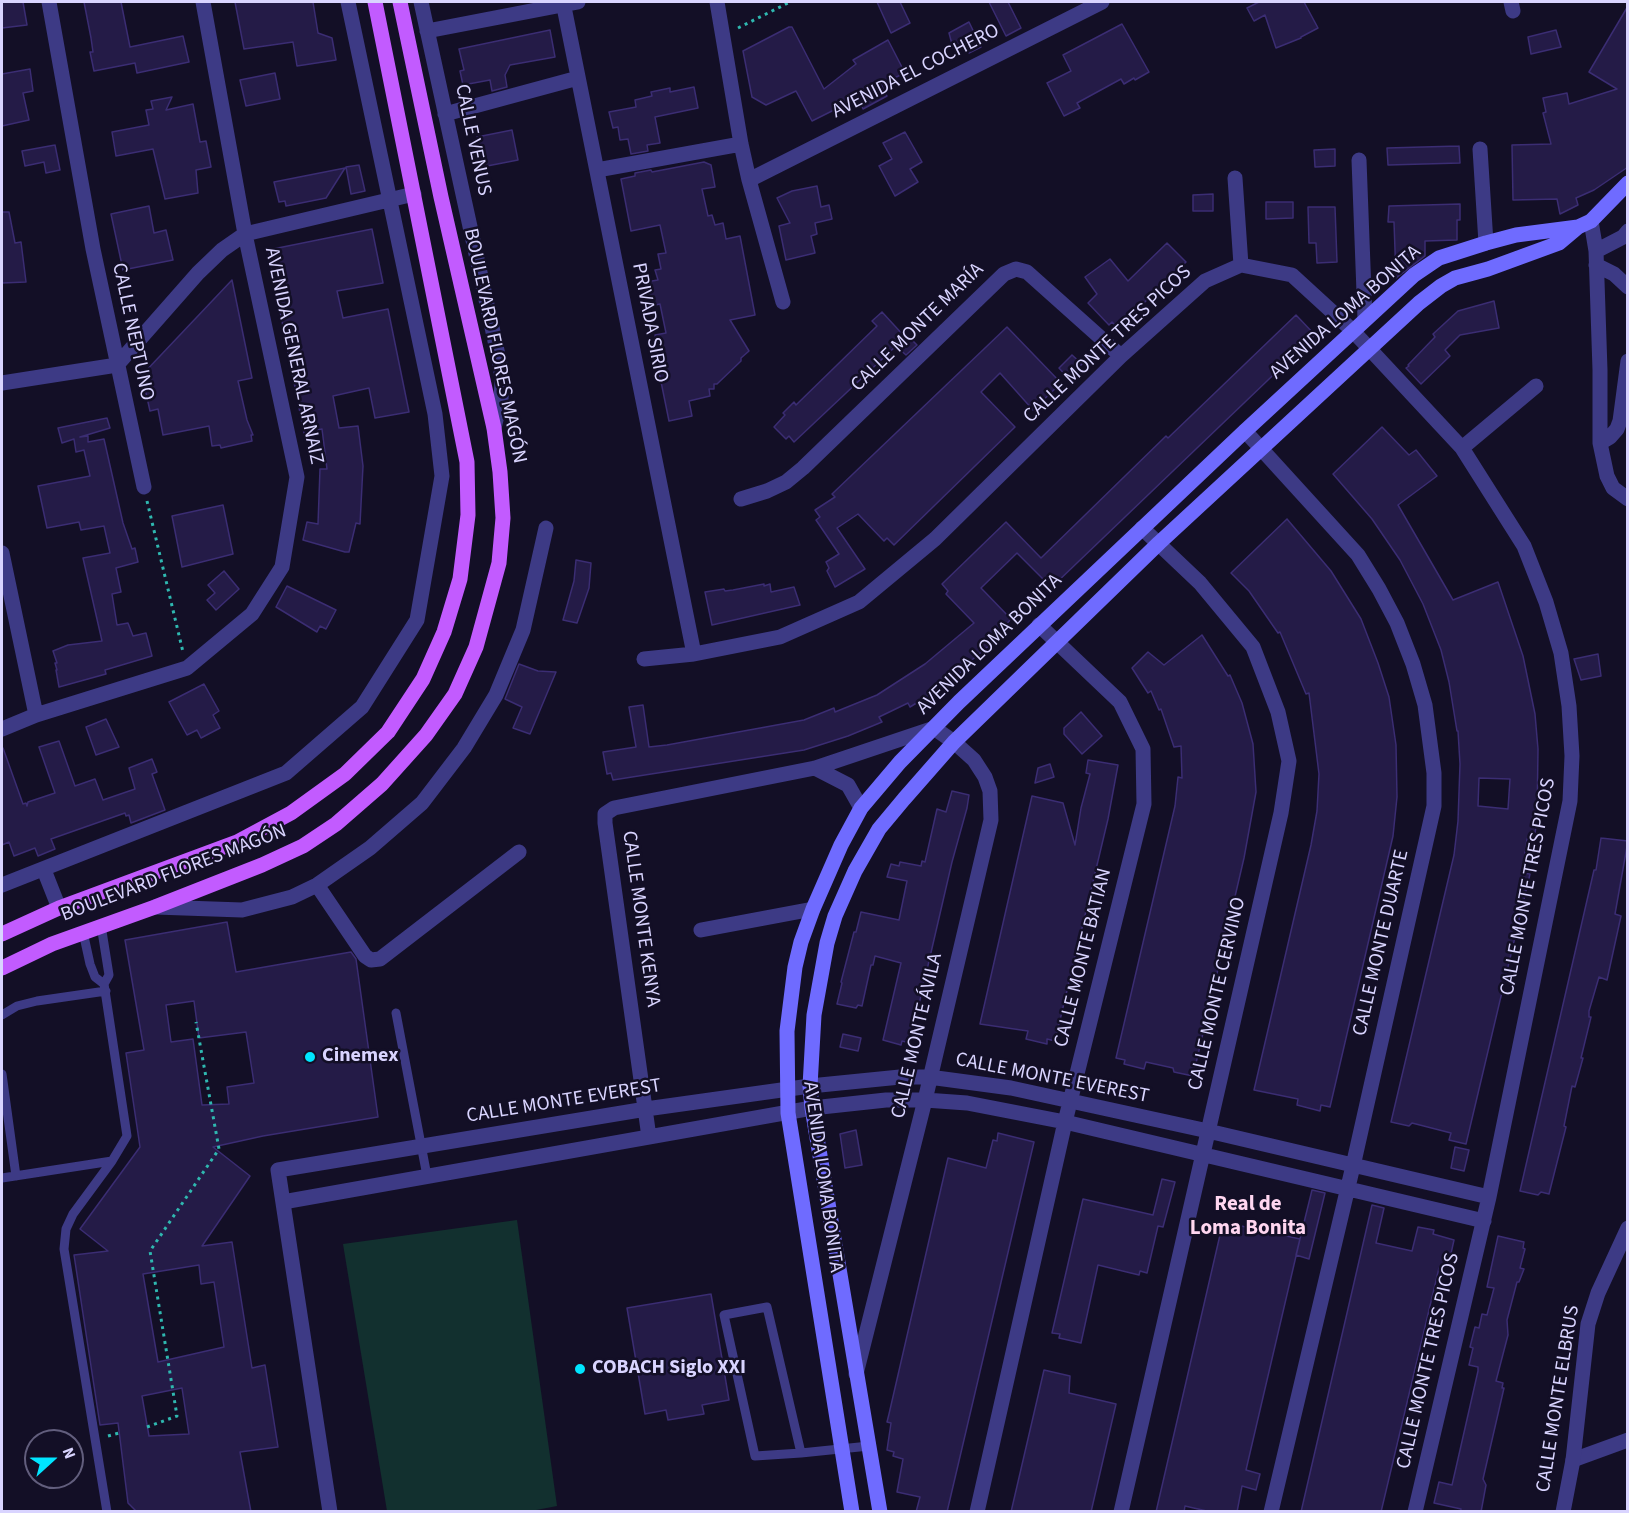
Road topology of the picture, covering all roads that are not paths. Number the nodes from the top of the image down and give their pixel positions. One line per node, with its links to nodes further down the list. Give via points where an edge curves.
1 (49, 2): 35 (street, CALLE NEPTUNO)
2 (202, 2): 24 (street, AVENIDA GENERAL ARNAIZ)
3 (348, 2): 21 (street)
4 (375, 2): 20 (main road, BOULEVARD FLORES MAGÓN)
5 (400, 2): 38 (main road, BOULEVARD FLORES MAGÓN)
6 (421, 2): 10 (street, CALLE VENUS)
7 (568, 2): 10 (street); 11 (street, PRIVADA SIRIO)
8 (717, 2): 13 (street)
9 (1102, 2): 18 (street, AVENIDA EL COCHERO)
10 (427, 31): 12 (street, CALLE VENUS)
11 (578, 78): 12 (street); 16 (street, PRIVADA SIRIO)
12 (445, 114): 38 (street, CALLE VENUS, via 500,364 501,399)
13 (741, 144): 16 (street); 18 (street)
14 (1480, 149): 25 (street)
15 (1359, 160): 30 (street)
16 (597, 170): 52 (street, PRIVADA SIRIO)
17 (1235, 178): 27 (street)
18 (748, 180): 29 (street)
19 (1628, 183): 22 (main road)
20 (414, 194): 21 (street); 65 (main road, BOULEVARD FLORES MAGÓN, via 467,462 468,515 460,579 444,632 423,680 388,732 345,774 291,813 237,842)
21 (389, 200): 24 (street); 61 (street, via 435,414 442,476 417,620 362,707 286,773)
22 (1584, 224): 25 (main road, AVENIDA LOMA BONITA); 26 (street); 32 (main road, AVENIDA LOMA BONITA, via 1559,243 1441,285)
23 (1628, 231): 26 (street)
24 (245, 234): 35 (street, via 198,273); 54 (street, AVENIDA GENERAL ARNAIZ, via 297,477 282,567 252,614 187,668)
25 (1486, 243): 30 (main road, AVENIDA LOMA BONITA, via 1439,258)
26 (1596, 258): 28 (street); 40 (street)
27 (1241, 265): 31 (street, CALLE MONTE TRES PICOS, via 1292,275); 33 (street, CALLE MONTE TRES PICOS, via 1204,281)
28 (1628, 287)
29 (783, 302)
30 (1365, 319): 31 (main road, AVENIDA LOMA BONITA)
31 (1352, 330): 32 (street, CALLE MONTE TRES PICOS); 39 (main road, AVENIDA LOMA BONITA)
32 (1369, 348): 41 (street, CALLE MONTE TRES PICOS); 42 (main road, AVENIDA LOMA BONITA)
33 (1121, 356): 44 (street, CALLE MONTE MARÍA, via 1027,272 1016,269 1004,274 803,468 786,482); 52 (street, CALLE MONTE TRES PICOS, via 935,539 859,602 780,637)
34 (1628, 361): 40 (street, via 1620,421 1610,437)
35 (117, 365): 36 (street); 43 (street, CALLE NEPTUNO)
36 (2, 383)
37 (1536, 386): 41 (street)
38 (494, 428): 64 (main road, BOULEVARD FLORES MAGÓN, via 503,518 499,563 476,647 455,694 426,735 382,784 336,824 303,846)
39 (1245, 431): 42 (street, CALLE MONTE DUARTE); 47 (main road, AVENIDA LOMA BONITA)
40 (1600, 443): 45 (street, via 1613,488)
41 (1462, 448): 95 (street, CALLE MONTE TRES PICOS, via 1524,546 1545,602 1561,653 1572,756 1570,801)
42 (1262, 450): 48 (main road, AVENIDA LOMA BONITA); 90 (street, CALLE MONTE DUARTE, via 1358,555 1379,589 1413,664 1430,739 1434,806)
43 (144, 487)
44 (741, 499)
45 (1628, 499)
46 (546, 528): 63 (street, via 523,630 496,695 464,748 422,803 370,848)
47 (1142, 528): 48 (street, CALLE MONTE CERVINO); 50 (main road, AVENIDA LOMA BONITA)
48 (1159, 543): 51 (main road, AVENIDA LOMA BONITA); 85 (street, CALLE MONTE CERVINO, via 1200,583 1253,647 1278,712 1289,761 1281,813)
49 (2, 553): 54 (street)
50 (1039, 625): 51 (street, CALLE MONTE BATIAN); 55 (main road, AVENIDA LOMA BONITA)
51 (1056, 642): 57 (main road, AVENIDA LOMA BONITA); 80 (street, CALLE MONTE BATIAN, via 1120,702 1143,749 1144,804)
52 (694, 654): 53 (street, CALLE MONTE TRES PICOS)
53 (644, 658)
54 (36, 716): 56 (street, AVENIDA GENERAL ARNAIZ)
55 (934, 728): 57 (street, CALLE MONTE ÁVILA); 58 (street, CALLE MONTE KENYA); 59 (main road, AVENIDA LOMA BONITA)
56 (2, 729)
57 (954, 742): 76 (street, CALLE MONTE ÁVILA, via 974,760 985,777 991,798 991,820); 77 (main road, AVENIDA LOMA BONITA, via 879,829 835,916 814,1015)
58 (815, 768): 59 (street, via 848,785); 82 (street, CALLE MONTE KENYA, via 614,808 605,814)
59 (861, 808): 66 (main road, AVENIDA LOMA BONITA, via 840,845)
60 (519, 852): 63 (street, via 380,959 365,956)
61 (44, 870): 62 (street); 65 (street)
62 (2, 885)
63 (317, 885): 64 (street, via 292,897 242,910)
64 (155, 907): 67 (main road, BOULEVARD FLORES MAGÓN)
65 (59, 908): 70 (main road, BOULEVARD FLORES MAGÓN)
66 (813, 909): 68 (street); 78 (main road, AVENIDA LOMA BONITA, via 801,942 791,994)
67 (101, 926): 69 (main road, BOULEVARD FLORES MAGÓN); 72 (lane, via 110,975)
68 (701, 930)
69 (83, 932): 71 (main road, BOULEVARD FLORES MAGÓN); 72 (lane, via 95,977)
70 (2, 934)
71 (2, 968)
72 (105, 988): 74 (lane, via 17,1006); 89 (lane, via 128,1136)
73 (396, 1013): 87 (lane)
74 (2, 1015)
75 (2, 1074): 91 (lane)
76 (929, 1077): 77 (street, CALLE MONTE EVEREST); 79 (street, CALLE MONTE ÁVILA); 80 (street, CALLE MONTE EVEREST, via 1011,1088)
77 (810, 1086): 78 (street, CALLE MONTE EVEREST); 81 (main road, AVENIDA LOMA BONITA)
78 (786, 1090): 82 (street, CALLE MONTE EVEREST); 83 (main road, AVENIDA LOMA BONITA)
79 (925, 1100): 81 (street, CALLE MONTE EVEREST); 84 (street, CALLE MONTE EVEREST, via 967,1103); 99 (street, CALLE MONTE ÁVILA)
80 (1070, 1102): 84 (street, CALLE MONTE BATIAN); 85 (street, CALLE MONTE EVEREST)
81 (812, 1108): 83 (street, CALLE MONTE EVEREST); 99 (main road, AVENIDA LOMA BONITA)
82 (646, 1109): 86 (street, CALLE MONTE KENYA); 87 (street, CALLE MONTE EVEREST)
83 (788, 1113): 86 (street, CALLE MONTE EVEREST); 102 (main road, AVENIDA LOMA BONITA)
84 (1065, 1122): 88 (street, CALLE MONTE EVEREST); 109 (street, CALLE MONTE BATIAN)
85 (1208, 1131): 88 (street, CALLE MONTE CERVINO); 90 (street, CALLE MONTE EVEREST)
86 (649, 1137): 92 (street, CALLE MONTE EVEREST)
87 (421, 1146): 92 (lane); 96 (street, CALLE MONTE EVEREST, via 278,1170)
88 (1202, 1154): 94 (street, CALLE MONTE EVEREST); 110 (street, CALLE MONTE CERVINO)
89 (112, 1161): 91 (lane); 105 (lane, via 73,1214 66,1228 64,1250)
90 (1353, 1166): 94 (street, CALLE MONTE DUARTE); 95 (street, CALLE MONTE EVEREST)
91 (16, 1176): 93 (lane)
92 (427, 1176): 96 (street, CALLE MONTE EVEREST)
93 (2, 1178)
94 (1348, 1190): 97 (street, CALLE MONTE EVEREST); 111 (street, CALLE MONTE DUARTE)
95 (1489, 1197): 97 (street, CALLE MONTE TRES PICOS)
96 (283, 1202): 106 (street, CALLE MONTE EVEREST)
97 (1484, 1221): 112 (street, CALLE MONTE TRES PICOS)
98 (1628, 1228): 104 (street, CALLE MONTE ELBRUS, via 1588,1324)
99 (856, 1374): 101 (main road, AVENIDA LOMA BONITA)
100 (1628, 1440): 104 (street)
101 (868, 1446): 102 (lane); 108 (main road, AVENIDA LOMA BONITA)
102 (842, 1449): 103 (lane); 107 (main road, AVENIDA LOMA BONITA)
103 (801, 1453): 103 (lane, via 755,1455 724,1315 767,1307)
104 (1573, 1460): 113 (street, CALLE MONTE ELBRUS)
105 (107, 1512)
106 (330, 1512)
107 (852, 1512)
108 (880, 1512)
109 (977, 1512)
110 (1120, 1512)
111 (1271, 1512)
112 (1415, 1512)
113 (1563, 1512)

